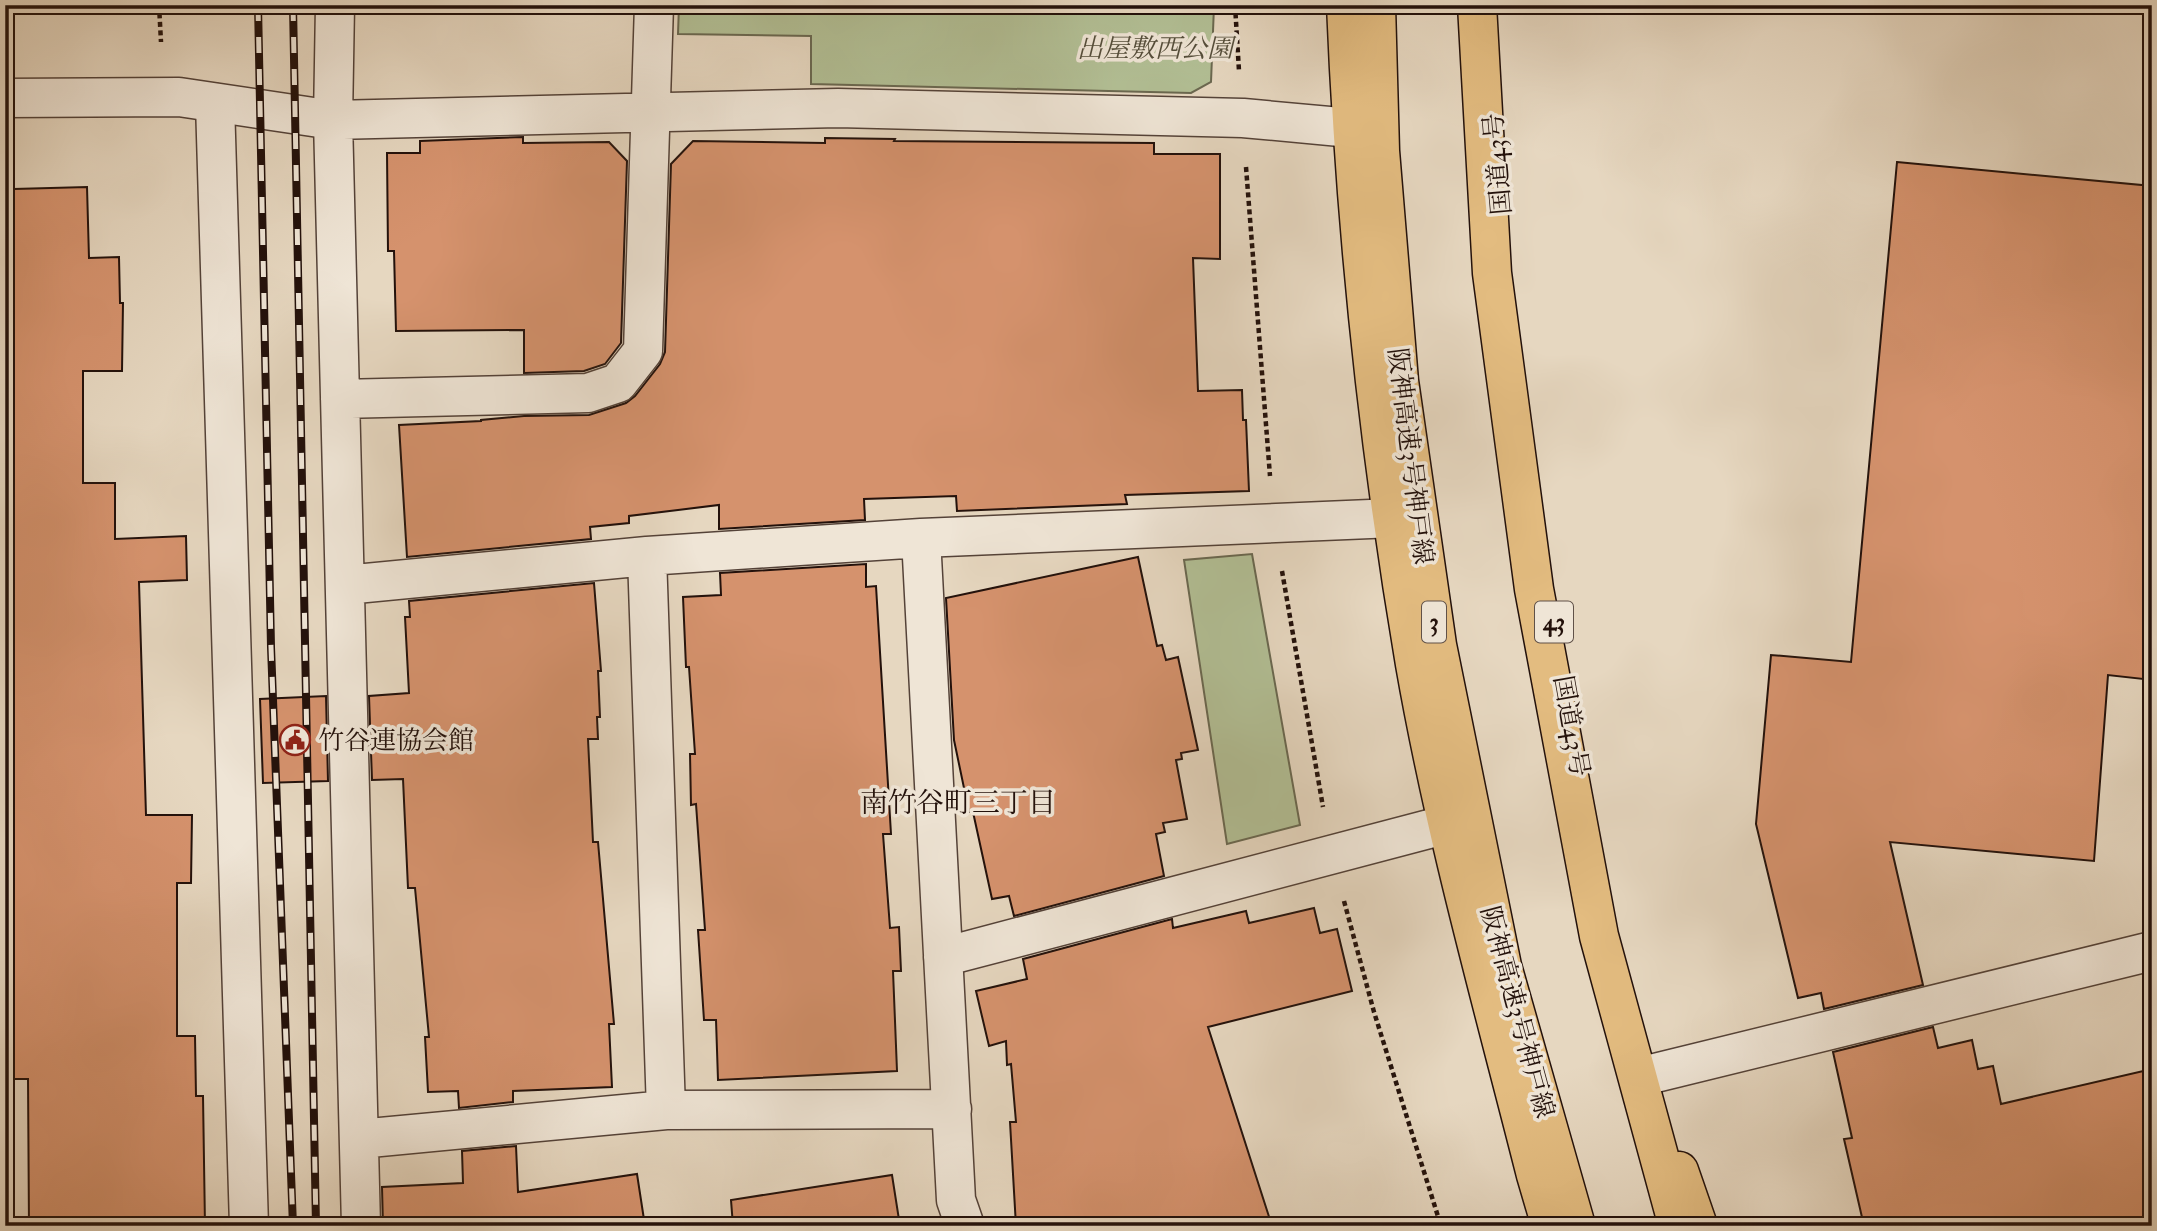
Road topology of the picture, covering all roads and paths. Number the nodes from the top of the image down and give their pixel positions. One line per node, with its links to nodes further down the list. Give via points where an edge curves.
1 (159, 5): 9 (path)
2 (335, 5): 14 (street)
3 (654, 5): 12 (street)
4 (1235, 5): 13 (path)
5 (1346, 5): 15 (highway)
6 (1376, 5): 35 (highway, 阪神高速3号神戸線 / 3, via 1380,152 1399,381 1437,645 1502,966)
7 (1477, 5): 36 (highway, via 1492,273 1534,589 1599,936)
8 (1485, 5): 26 (highway, 国道43号 / 43, via 1521,420 1574,744)
9 (161, 41)
10 (5, 99): 11 (street, via 179,97)
11 (215, 103): 14 (street); 30 (street)
12 (650, 111): 13 (street, via 838,108); 14 (street); 16 (street, via 643,351 618,383 587,393)
13 (1243, 118): 15 (street); 18 (path)
14 (332, 120): 16 (street)
15 (1351, 128): 17 (highway, via 1373,378)
16 (340, 399): 21 (street)
17 (1394, 517): 18 (street); 22 (highway, via 1415,665)
18 (1274, 523): 19 (street); 23 (path)
19 (921, 538): 20 (street); 25 (street)
20 (647, 556): 21 (street); 28 (street)
21 (345, 585): 29 (street)
22 (1447, 824): 23 (street); 34 (highway)
23 (1331, 855): 25 (street); 33 (path)
24 (2152, 951): 26 (street)
25 (943, 957): 27 (street)
26 (1647, 1075): 37 (highway, 国道43号 / 43)
27 (952, 1109): 28 (street); 32 (street, via 956,1200)
28 (666, 1110): 29 (street)
29 (359, 1139): 31 (street)
30 (249, 1226)
31 (361, 1226)
32 (965, 1226)
33 (1441, 1226)
34 (1551, 1226)
35 (1576, 1226)
36 (1678, 1226)
37 (1698, 1226)

